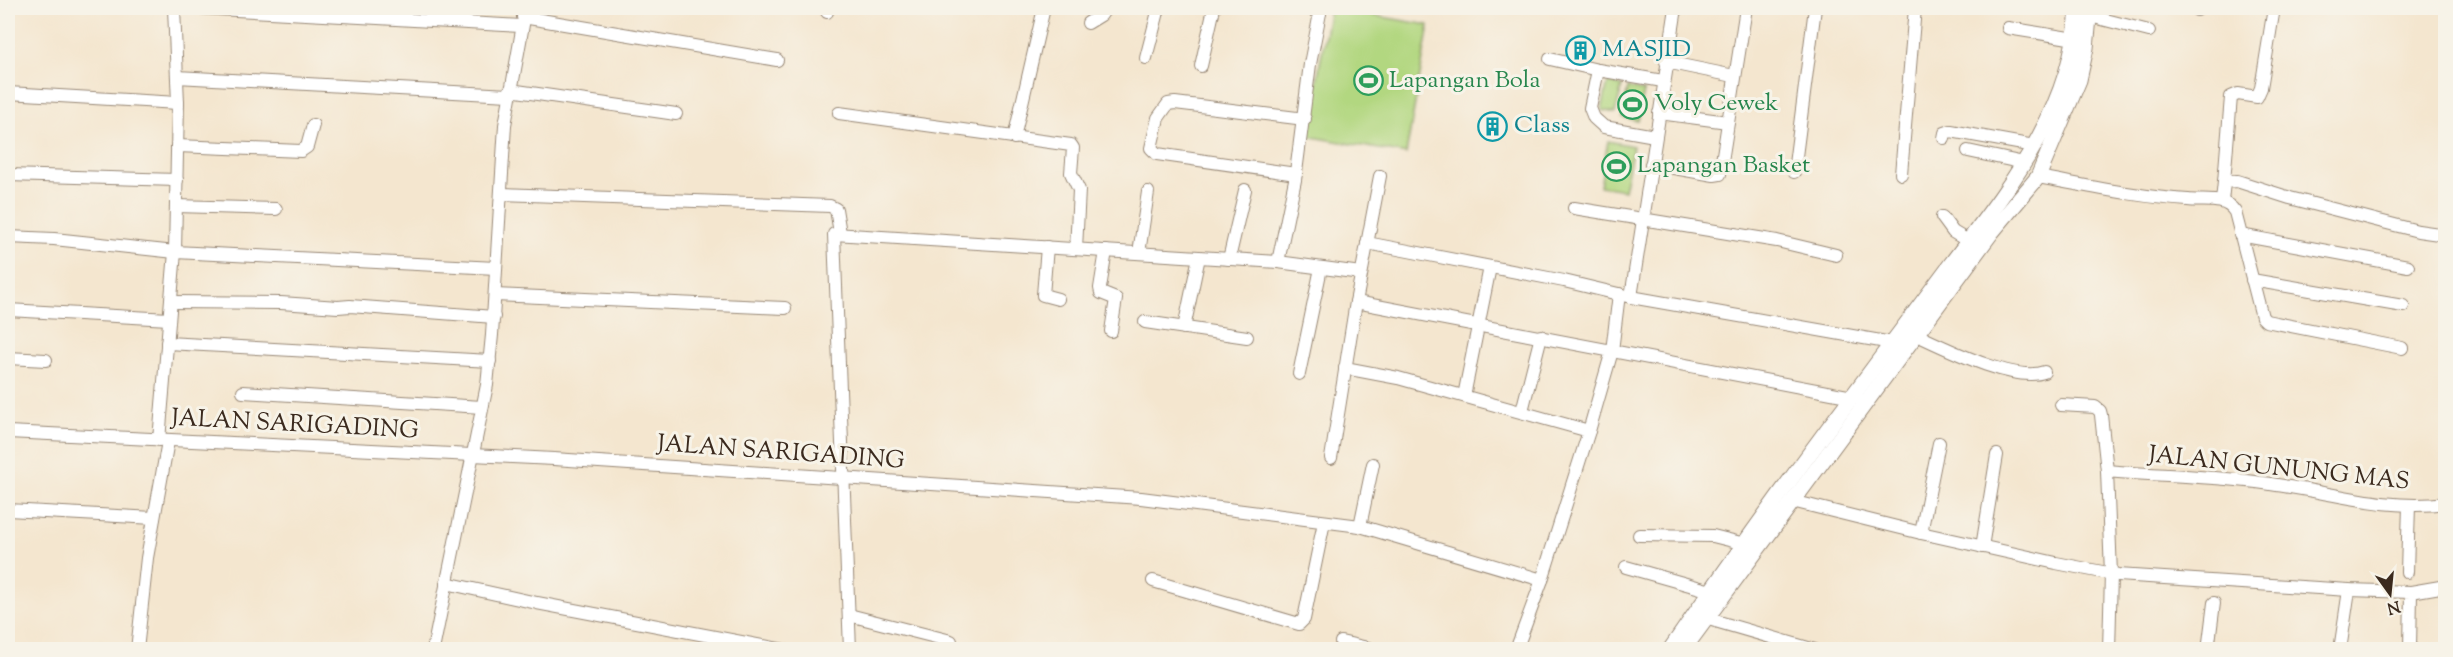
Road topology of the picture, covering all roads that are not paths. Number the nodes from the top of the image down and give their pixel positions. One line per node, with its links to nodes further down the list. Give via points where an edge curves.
1 (174, 8): 27 (street)
2 (200, 8): 15 (street)
3 (1044, 8): 39 (street)
4 (1106, 8): 16 (street)
5 (1159, 8): 20 (street)
6 (1214, 8): 24 (street)
7 (1307, 8): 13 (street)
8 (1676, 8): 23 (street)
9 (1746, 8): 26 (street)
10 (1815, 8): 46 (street)
11 (1915, 8): 48 (street)
12 (2274, 8): 53 (street, via 2257,97 2231,97)
13 (1321, 10): 35 (street, via 1310,64)
14 (2084, 11): 18 (street); 19 (main road); 51 (main road, via 2086,48 2079,80)
15 (523, 17): 22 (street); 30 (street)
16 (1088, 23)
17 (2008, 28): 19 (street)
18 (2149, 31)
19 (2075, 39): 42 (main road, via 2068,72)
20 (1146, 58)
21 (1550, 59): 25 (street)
22 (777, 60)
23 (1666, 62): 26 (street); 28 (street)
24 (1201, 66)
25 (1598, 70): 28 (street); 38 (street, via 1590,108 1594,118 1604,127)
26 (1734, 76): 36 (street)
27 (177, 78): 30 (street); 31 (street)
28 (1663, 81): 33 (street)
29 (8, 93): 31 (street)
30 (510, 93): 34 (street); 56 (street)
31 (178, 103): 41 (street)
32 (839, 113): 39 (street)
33 (1659, 113): 36 (street); 38 (street)
34 (676, 114)
35 (1305, 119): 47 (street); 47 (street, via 1168,104 1158,118 1151,148 1156,154)
36 (1728, 122): 45 (street, via 1720,174)
37 (313, 125): 41 (street, via 308,147 301,151)
38 (1655, 136): 45 (street)
39 (1014, 138): 70 (street, via 1073,148 1071,173 1079,190)
40 (1944, 138): 42 (street, via 1951,131)
41 (177, 146): 52 (street)
42 (2034, 147): 44 (main road)
43 (1968, 150): 44 (street)
44 (2024, 163): 67 (main road)
45 (1651, 164): 62 (street)
46 (1794, 172)
47 (1296, 174): 77 (street)
48 (1901, 174)
49 (8, 175): 52 (street)
50 (1380, 176): 68 (street)
51 (2038, 177): 57 (street, via 2150,196); 98 (main road, via 1991,233)
52 (177, 180): 58 (street)
53 (2224, 182): 57 (street); 65 (street, via 2237,181)
54 (1245, 190): 76 (street)
55 (1148, 192): 73 (street)
56 (501, 194): 63 (street, via 830,206 836,209); 80 (street)
57 (2222, 201): 64 (street, via 2235,212)
58 (176, 206): 60 (street); 72 (street)
59 (1574, 208): 62 (street)
60 (276, 209)
61 (1942, 217): 67 (street, via 1953,232)
62 (1644, 219): 74 (street, via 1778,241); 85 (street)
63 (840, 233): 69 (street); 127 (street, via 833,236)
64 (2240, 235): 78 (street); 83 (street)
65 (2445, 235)
66 (8, 237): 72 (street)
67 (1968, 241): 102 (main road)
68 (1367, 243): 79 (street); 82 (street)
69 (1047, 247): 70 (street); 86 (street, via 1044,295)
70 (1076, 249): 71 (street)
71 (1106, 251): 73 (street); 97 (street, via 1100,288 1101,293 1116,299)
72 (175, 252): 80 (street); 87 (street)
73 (1139, 253): 75 (street)
74 (1836, 255)
75 (1199, 257): 76 (street); 96 (street)
76 (1229, 259): 77 (street)
77 (1278, 262): 81 (street)
78 (2408, 266)
79 (1490, 267): 85 (street); 95 (street)
80 (496, 268): 84 (street)
81 (1321, 268): 82 (street); 110 (street)
82 (1361, 273): 88 (street)
83 (2252, 280): 89 (street); 103 (street, via 2262,317 2269,322)
84 (495, 295): 90 (street); 92 (street)
85 (1625, 296): 102 (street); 104 (street)
86 (1058, 299)
87 (171, 302): 92 (street, via 350,306); 93 (street)
88 (1356, 302): 95 (street); 108 (street)
89 (2403, 306)
90 (785, 308)
91 (8, 310): 93 (street)
92 (494, 317): 107 (street)
93 (169, 319): 101 (street)
94 (1145, 322): 96 (street)
95 (1479, 324): 99 (street); 113 (street)
96 (1184, 328): 100 (street)
97 (1111, 331)
98 (1917, 335): 109 (street, via 1994,367 2029,375); 114 (main road)
99 (1541, 336): 104 (street); 117 (street)
100 (1247, 338)
101 (167, 343): 107 (street); 120 (street)
102 (1892, 343): 112 (main road)
103 (2402, 348)
104 (1612, 351): 112 (street); 118 (street)
105 (8, 358): 106 (street)
106 (46, 360)
107 (490, 361): 116 (street)
108 (1345, 368): 113 (street); 124 (street)
109 (2044, 372)
110 (1299, 374)
111 (243, 392): 116 (street)
112 (1853, 395): 114 (street); 133 (main road)
113 (1464, 396): 117 (street)
114 (1868, 402): 128 (main road)
115 (2061, 405): 126 (street, via 2100,411)
116 (482, 407): 122 (street)
117 (1522, 411): 118 (street)
118 (1589, 431): 143 (street)
119 (8, 432): 120 (street, JALAN SARIGADING)
120 (164, 441): 122 (street, JALAN SARIGADING); 132 (street)
121 (1939, 443): 136 (street)
122 (472, 455): 127 (street, JALAN SARIGADING); 145 (street)
123 (1997, 455): 139 (street)
124 (1332, 459)
125 (1373, 464): 135 (street)
126 (2107, 471): 130 (street, JALAN GUNUNG MAS, via 2276,484); 142 (street)
127 (845, 478): 134 (street, JALAN SARIGADING, via 1141,498); 151 (street)
128 (1792, 501): 133 (main road); 136 (street)
129 (2445, 503): 130 (street, JALAN GUNUNG MAS)
130 (2409, 506): 141 (street)
131 (8, 510): 132 (street)
132 (154, 518): 156 (street)
133 (1771, 519): 138 (main road); 152 (main road)
134 (1324, 522): 135 (street, JALAN SARIGADING); 144 (street, via 1304,619 1299,624)
135 (1360, 526): 143 (street, JALAN SARIGADING)
136 (1921, 534): 139 (street)
137 (1639, 535): 138 (street, via 1713,536)
138 (1745, 544): 148 (main road)
139 (1982, 547): 142 (street)
140 (1626, 567): 148 (street)
141 (2407, 572)
142 (2111, 574): 147 (street); 164 (street)
143 (1542, 580): 161 (street)
144 (1153, 581)
145 (446, 583): 157 (street); 158 (street)
146 (2445, 586): 149 (street)
147 (2349, 590): 149 (street); 166 (street)
148 (1711, 591): 162 (main road)
149 (2411, 592): 167 (street)
150 (2214, 603): 165 (street)
151 (849, 615): 153 (street); 159 (street)
152 (1705, 618): 155 (main road); 163 (street)
153 (951, 641)
154 (1341, 642): 160 (street)
155 (1690, 646)
156 (137, 650)
157 (433, 650)
158 (784, 650)
159 (850, 650)
160 (1377, 650)
161 (1516, 650)
162 (1670, 650)
163 (1815, 650)
164 (2109, 650)
165 (2208, 650)
166 (2340, 650)
167 (2410, 650)

